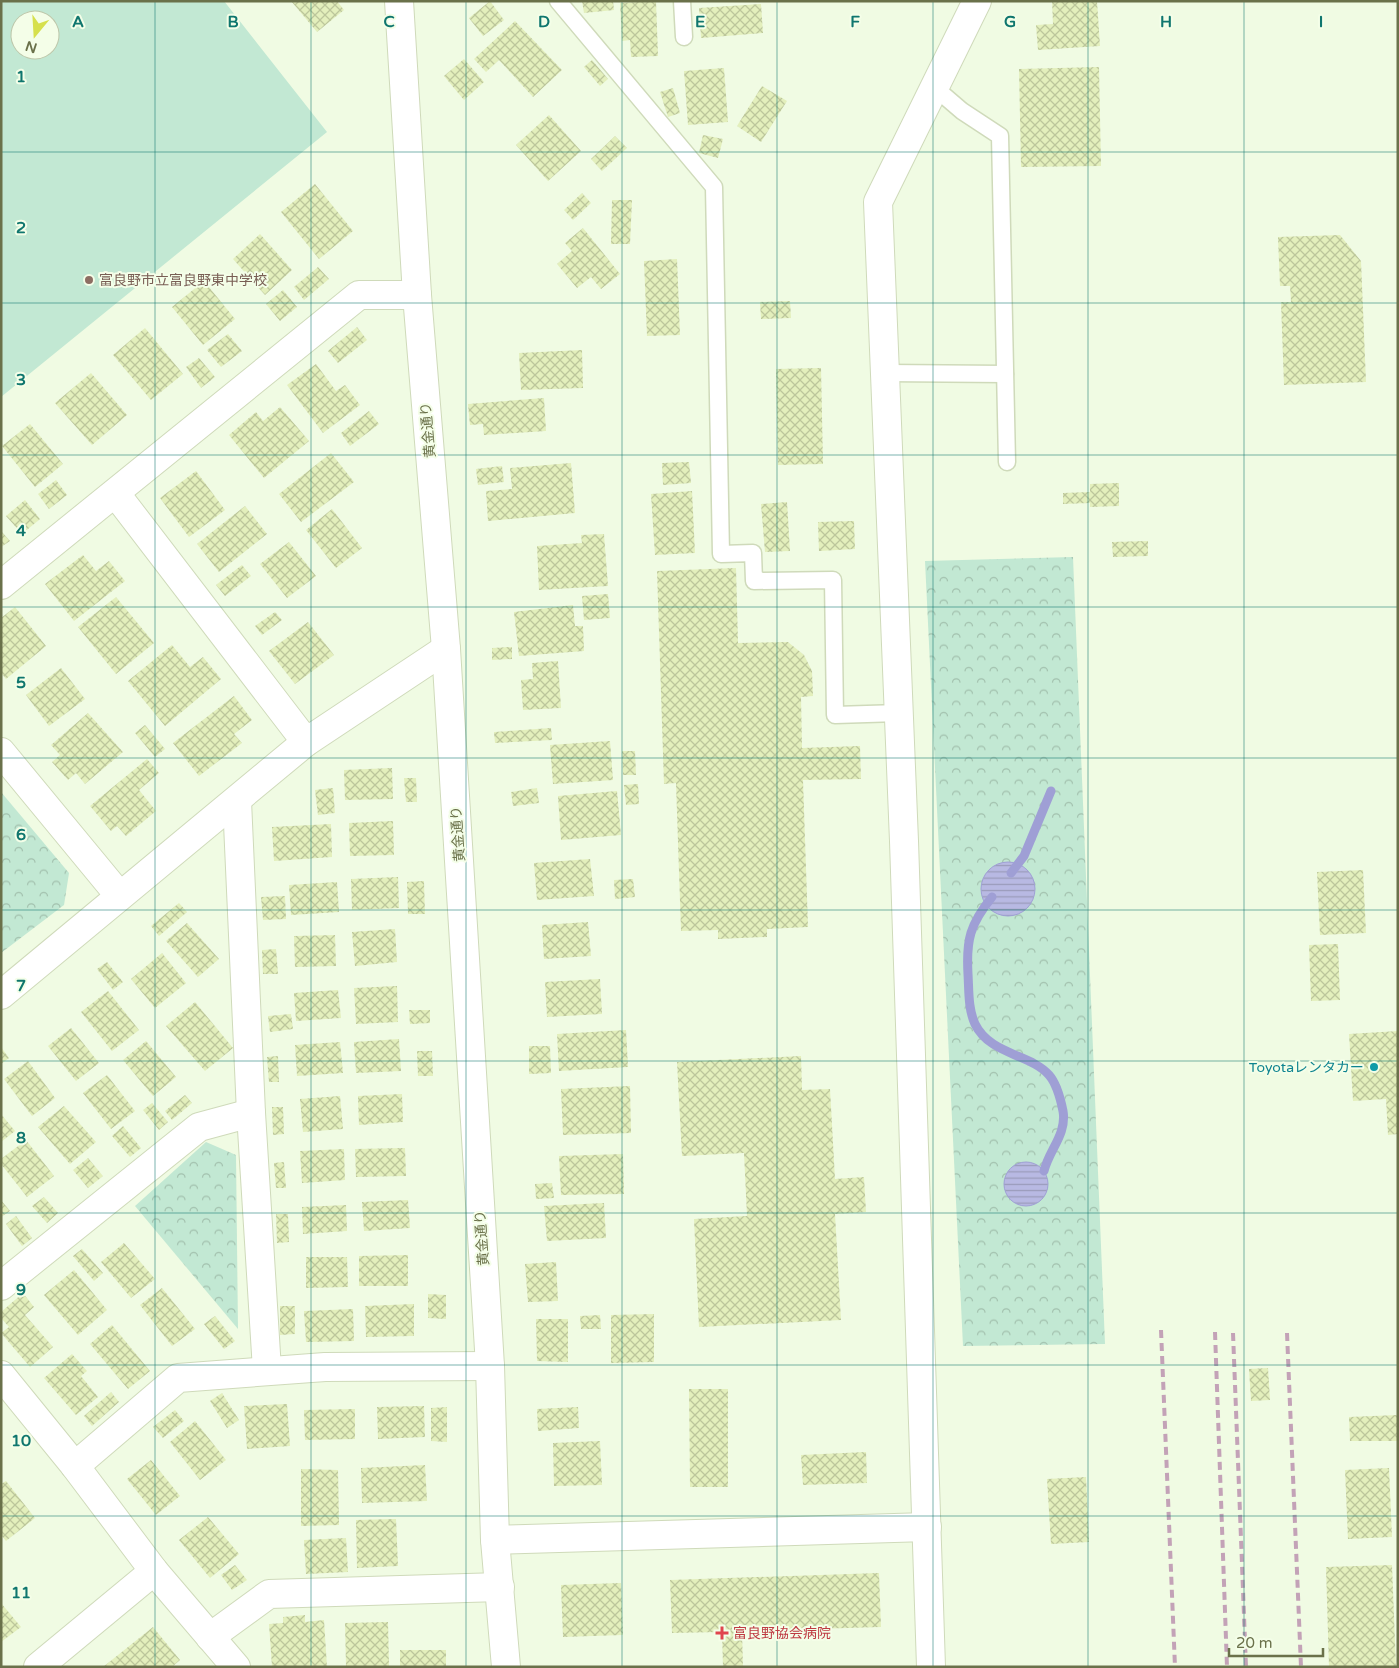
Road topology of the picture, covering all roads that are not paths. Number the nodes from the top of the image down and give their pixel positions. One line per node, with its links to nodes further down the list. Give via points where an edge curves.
1 (399, 1): 7 (street, 黄金通り)
2 (558, 1): 14 (lane, via 714,187 721,554 753,553 754,581 832,580 835,714)
3 (682, 1): 5 (lane)
4 (977, 1): 6 (street)
5 (684, 37)
6 (934, 87): 8 (street, via 878,202); 9 (lane, via 962,111 1000,136)
7 (417, 296): 11 (street, via 359,295); 13 (street, 黄金通り)
8 (885, 373): 9 (lane); 14 (street)
9 (1005, 374): 10 (lane)
10 (1008, 462)
11 (116, 494): 12 (street); 15 (street)
12 (1, 585)
13 (446, 649): 15 (street); 22 (street, 黄金通り)
14 (899, 713): 26 (street)
15 (306, 742): 17 (street)
16 (1, 752): 18 (street)
17 (237, 801): 18 (street); 20 (street)
18 (119, 895): 19 (street)
19 (1, 995)
20 (251, 1113): 21 (street, via 199,1127); 23 (street)
21 (1, 1286)
22 (490, 1366): 23 (street); 27 (street, 黄金通り)
23 (267, 1370): 25 (street, via 178,1378)
24 (1, 1375): 25 (street)
25 (75, 1466): 28 (street)
26 (927, 1527): 27 (street); 34 (street)
27 (495, 1540): 29 (street, 黄金通り)
28 (154, 1571): 30 (street); 31 (street)
29 (500, 1587): 30 (street, via 268,1594); 33 (street, 黄金通り)
30 (210, 1637): 32 (street)
31 (38, 1667)
32 (236, 1667)
33 (506, 1667)
34 (931, 1667)

